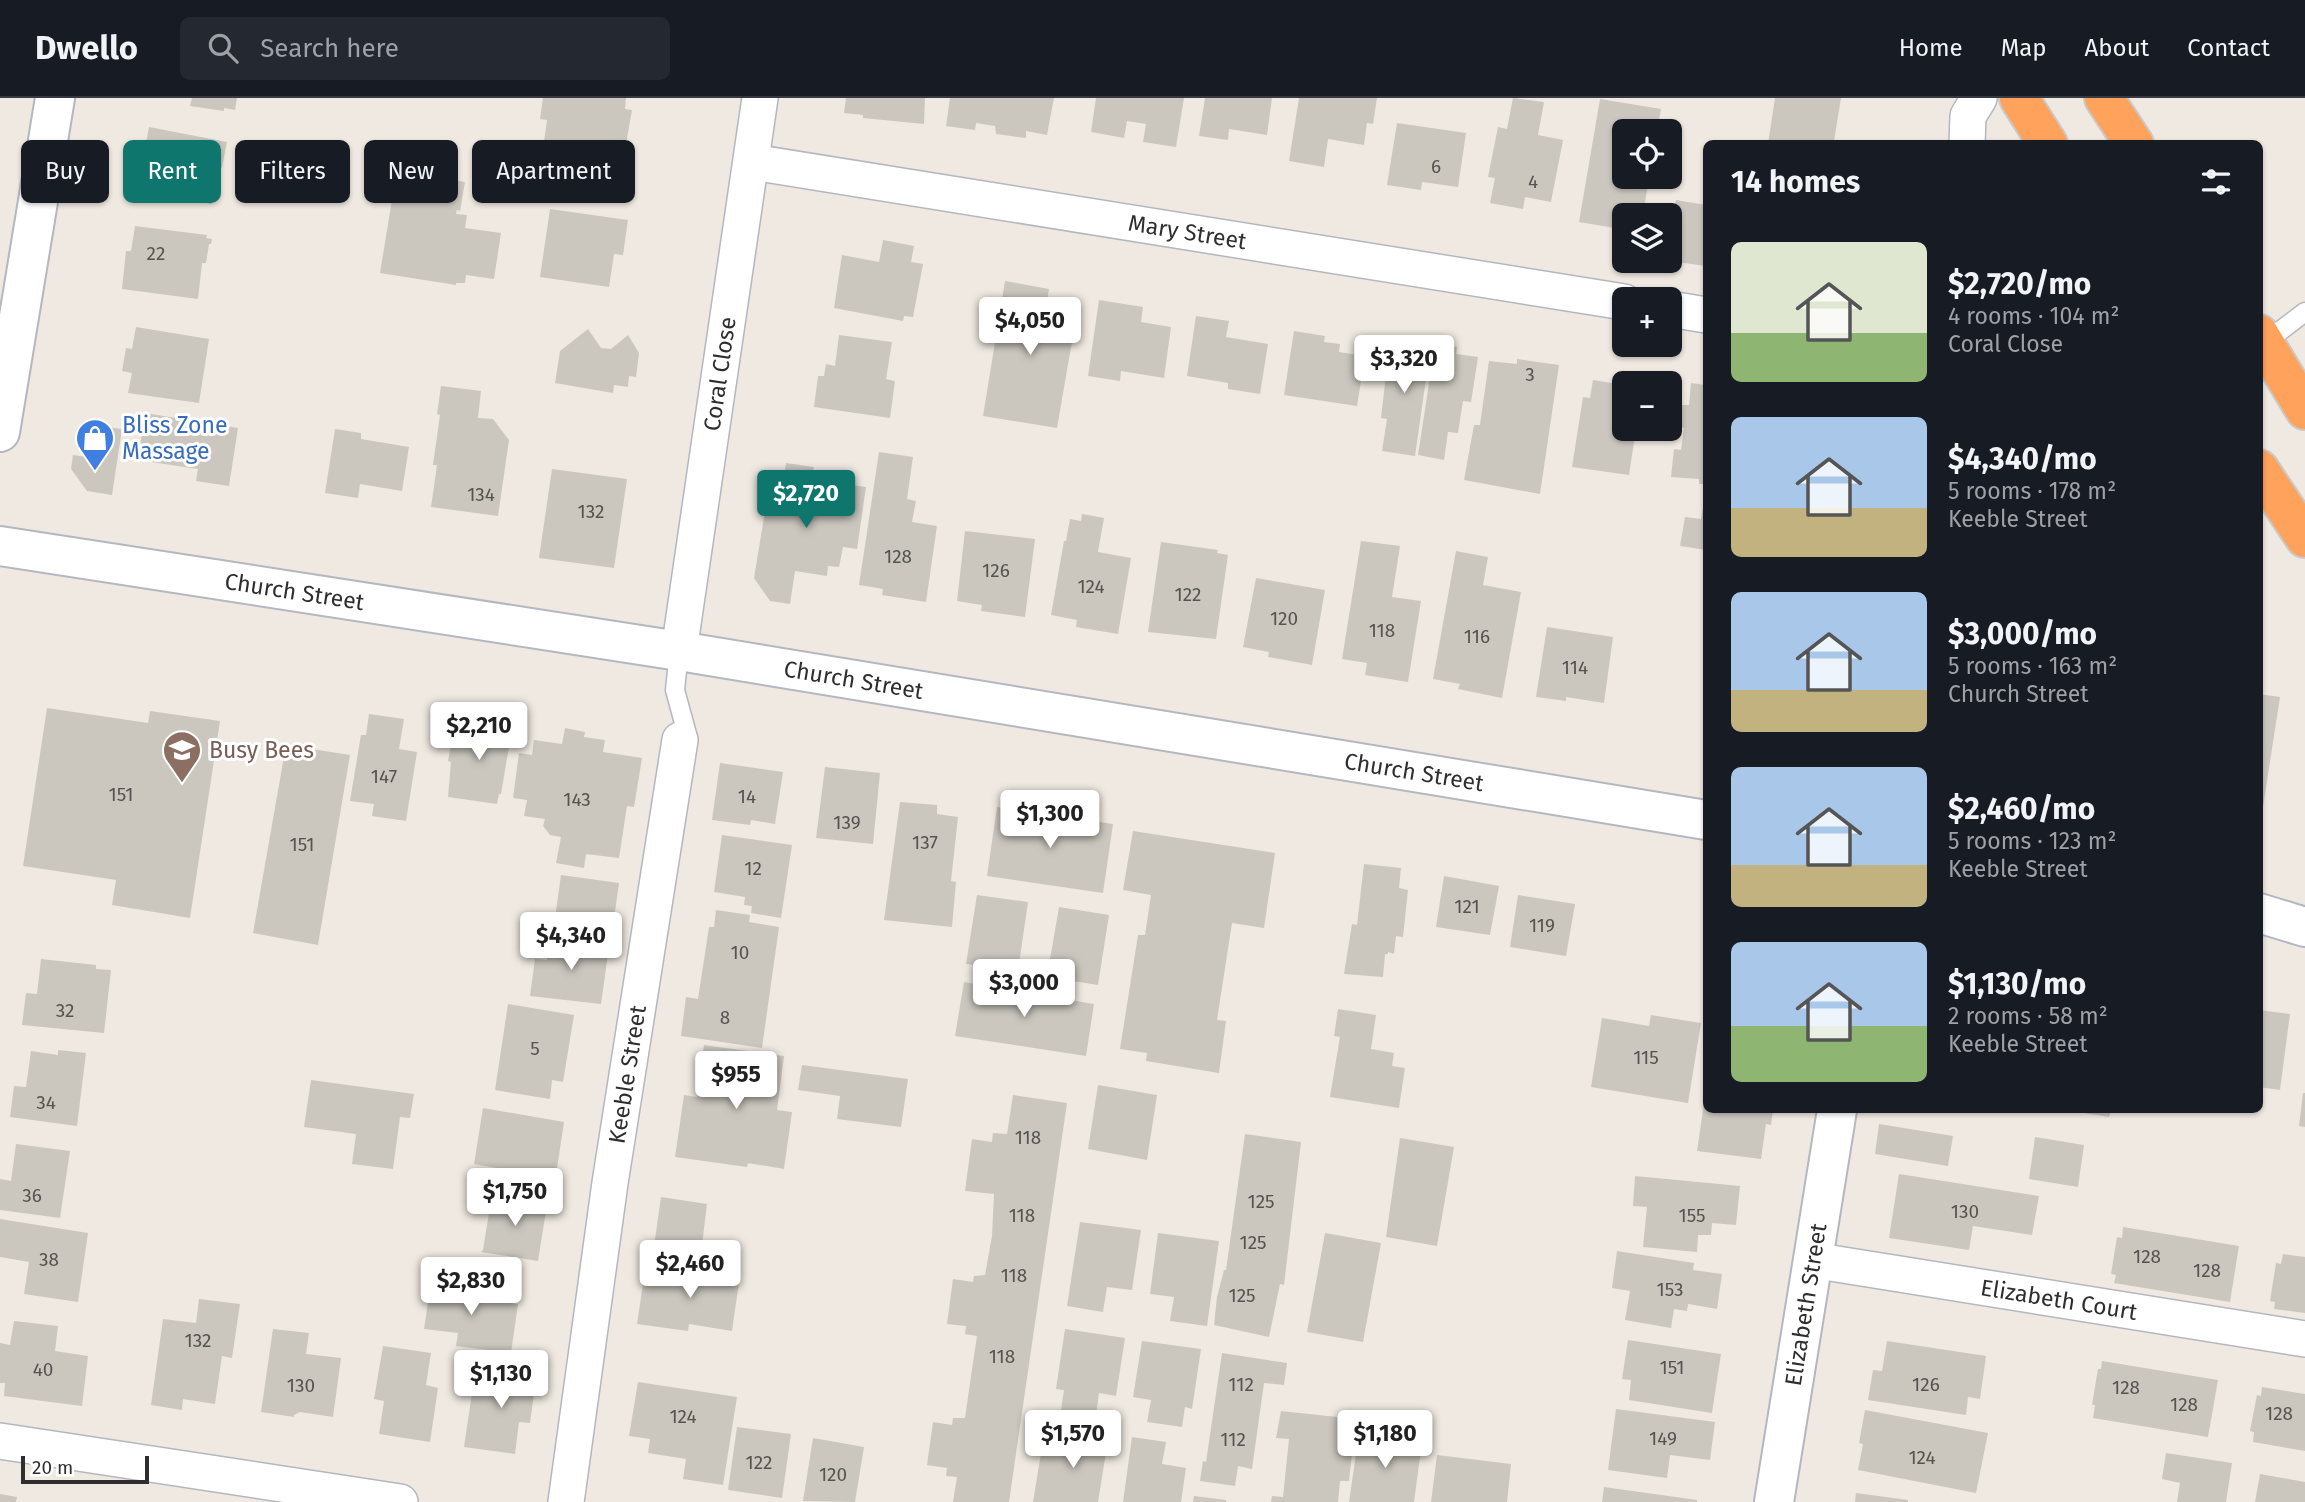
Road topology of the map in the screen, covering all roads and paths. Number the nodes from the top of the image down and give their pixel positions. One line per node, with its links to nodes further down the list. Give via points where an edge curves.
1 (55, 98): 15 (street)
2 (760, 98): 7 (street, Coral Close)
3 (2019, 98): 5 (highway)
4 (2104, 98): 6 (highway)
5 (2045, 140)
6 (2131, 140)
7 (752, 162): 8 (street, Mary Street); 19 (street, Coral Close)
8 (1612, 300)
9 (1682, 311): 11 (street)
10 (2305, 312): 12 (lane)
11 (1703, 314)
12 (2263, 344)
13 (2263, 348): 14 (highway)
14 (2305, 410)
15 (0, 432)
16 (2263, 475): 17 (highway)
17 (2305, 538)
18 (0, 546): 19 (street, Church Street)
19 (679, 651): 20 (lane, Keeble Street, via 676,690 687,734); 21 (street, Church Street)
20 (680, 740): 31 (street, Keeble Street, via 610,1184)
21 (1703, 820)
22 (2305, 908): 23 (street)
23 (2263, 912)
24 (2263, 913): 25 (street)
25 (2305, 927)
26 (1836, 1113): 27 (street, Elizabeth Street)
27 (1812, 1259): 28 (street, Elizabeth Court); 32 (street, Elizabeth Street)
28 (2305, 1339)
29 (0, 1441): 30 (street)
30 (400, 1502)
31 (566, 1502)
32 (1774, 1502)

